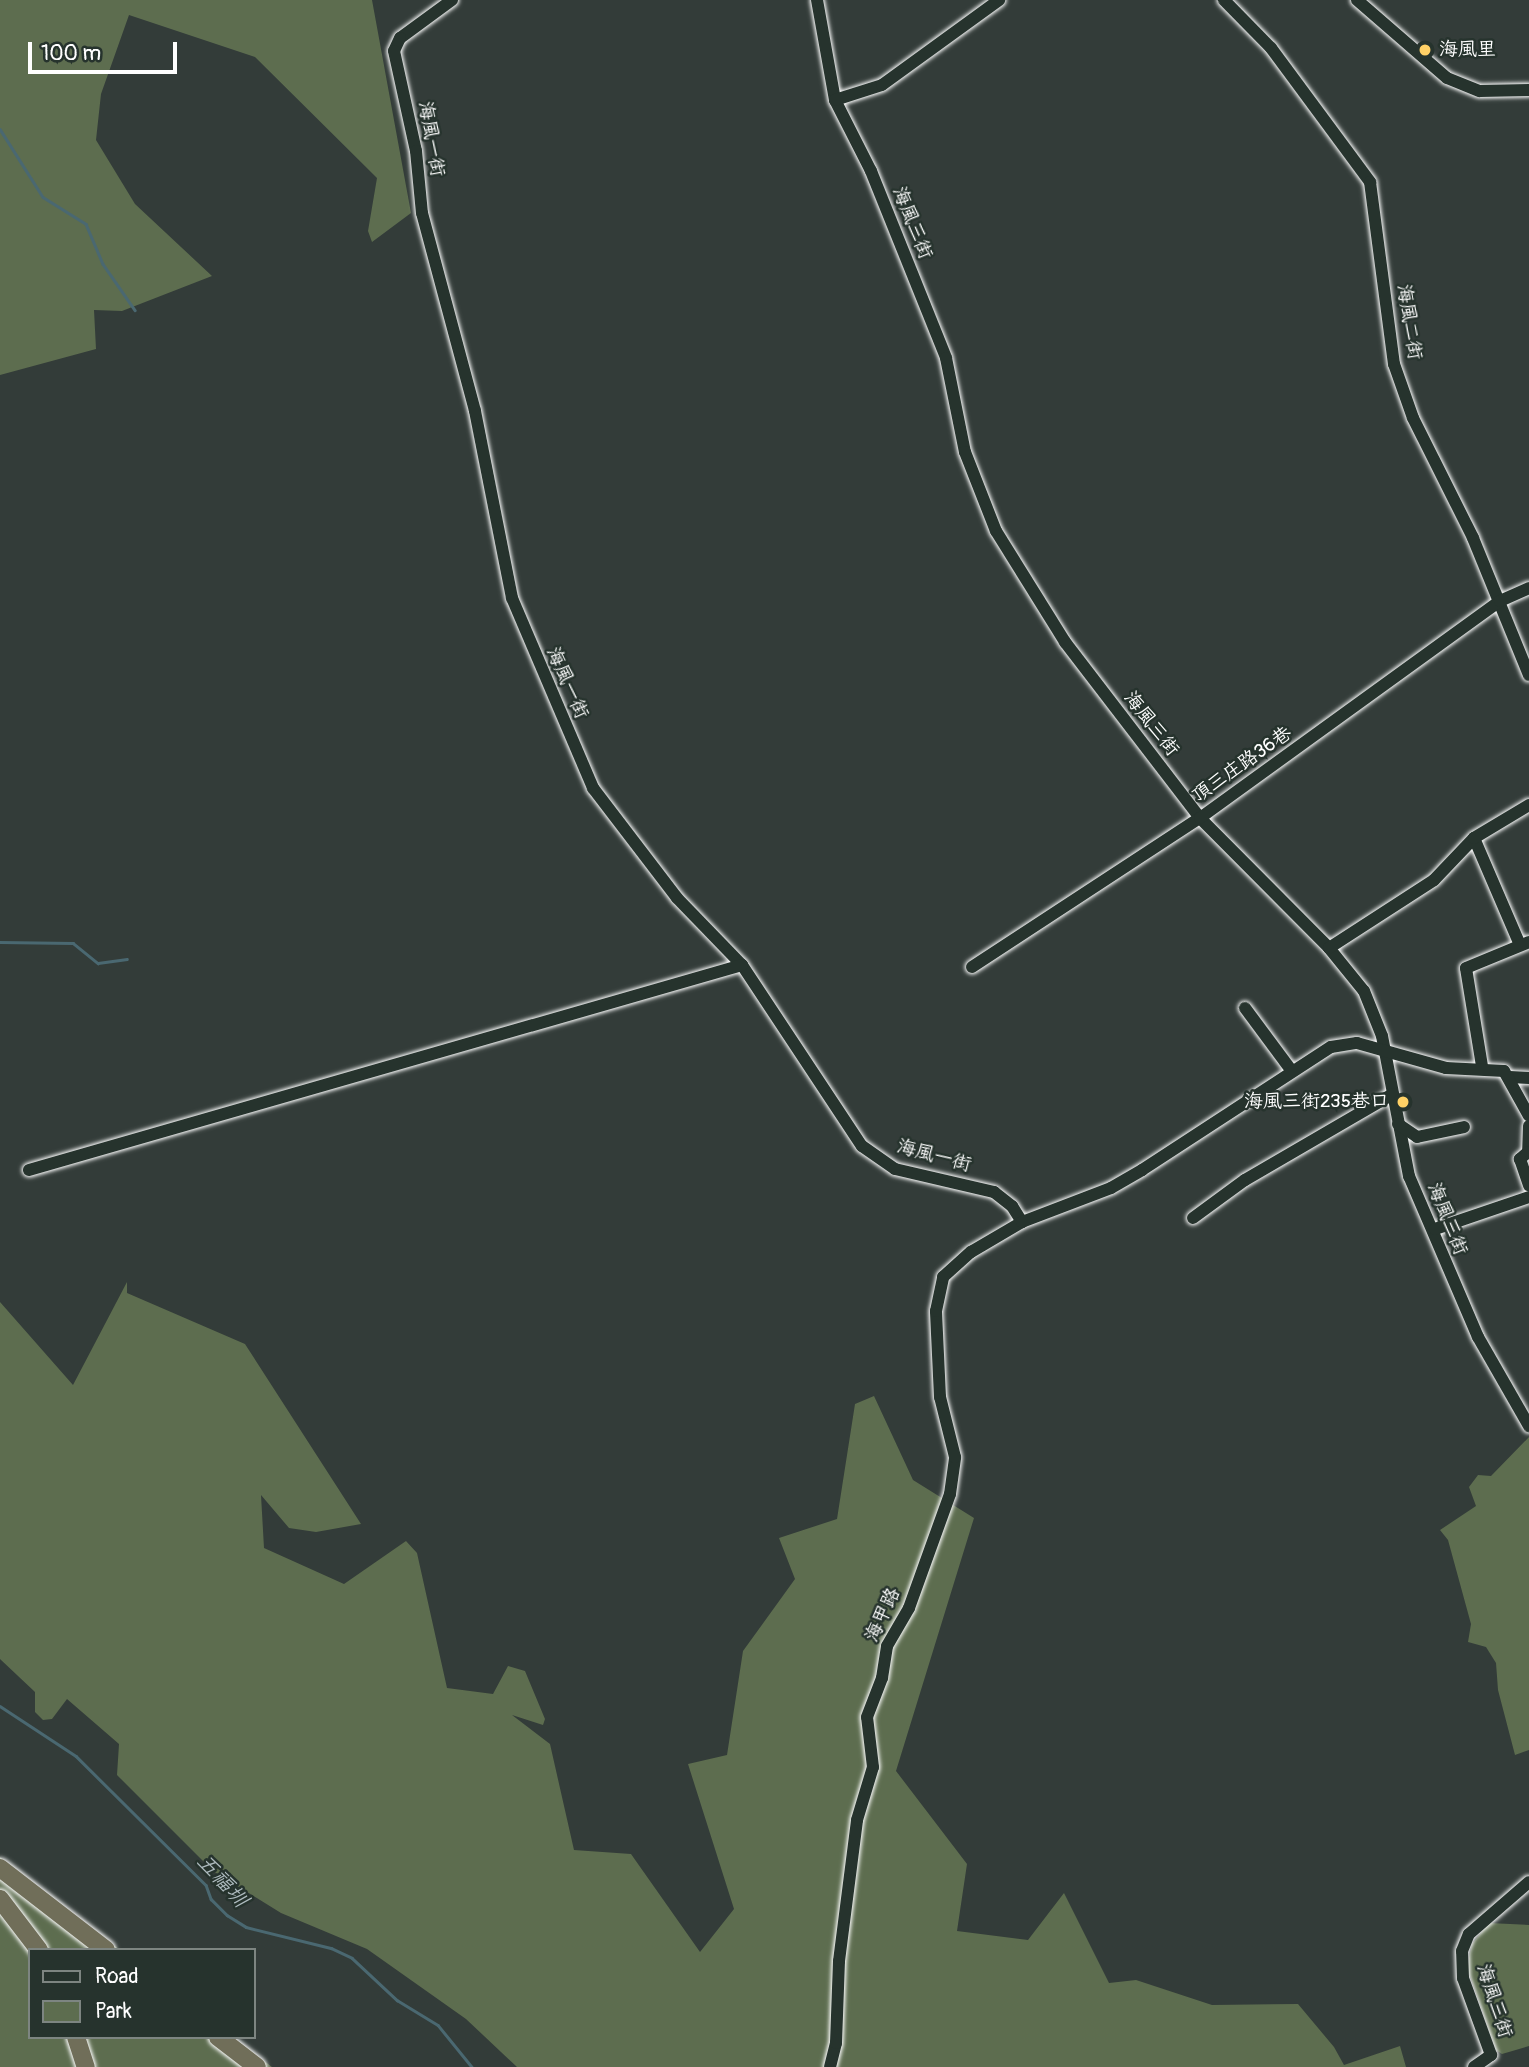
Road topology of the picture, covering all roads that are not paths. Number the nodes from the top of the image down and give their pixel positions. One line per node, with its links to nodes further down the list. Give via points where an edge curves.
1 (453, 0): 16 (street, 海風一街, via 400,38 394,51 416,150 422,213 475,411 512,598 593,788 677,898)
2 (817, 0): 7 (street, 海風三街)
3 (999, 0): 7 (street, via 883,85)
4 (1224, 0): 9 (street, 海風二街, via 1271,48 1370,182 1394,364 1413,418)
5 (1357, 0): 6 (street, via 1447,78 1480,91)
6 (1529, 90)
7 (835, 100): 12 (street, 海風三街, via 871,171 946,358 965,452 996,531 1033,595 1096,686)
8 (1529, 588): 9 (street, 頂三庄路36巷)
9 (1500, 601): 10 (street, 海風二街); 12 (street, 頂三庄路36巷)
10 (1529, 674)
11 (1529, 805): 13 (street)
12 (1200, 818): 15 (street, 海風三街); 17 (street, 頂三庄路36巷)
13 (1474, 838): 14 (street); 15 (street, via 1434,880)
14 (1525, 944): 20 (street, via 1466,968)
15 (1329, 948): 19 (street, 海風三街, via 1364,991 1382,1035)
16 (742, 965): 29 (street); 33 (street, 海風一街, via 862,1146 895,1169 994,1192 1012,1206)
17 (972, 967)
18 (1245, 1008): 21 (street)
19 (1382, 1049): 20 (street, 海甲路, via 1446,1069); 21 (street, 海甲路, via 1357,1043 1331,1047); 24 (street, 海風三街)
20 (1482, 1066): 22 (street)
21 (1291, 1070): 33 (street, 海甲路, via 1220,1122 1111,1188)
22 (1510, 1077): 23 (street); 25 (street)
23 (1529, 1078)
24 (1392, 1094): 26 (street, 海風三街); 32 (street, via 1245,1180)
25 (1529, 1116)
26 (1398, 1124): 28 (street, via 1416,1137); 34 (street, 海風三街, via 1409,1176)
27 (1529, 1126): 30 (street, via 1528,1152 1520,1159)
28 (1464, 1127)
29 (29, 1170)
30 (1529, 1185)
31 (1529, 1197): 34 (street)
32 (1193, 1218)
33 (1022, 1222): 45 (street, 海甲路, via 971,1252 943,1277 936,1311 940,1396 955,1457 950,1494 909,1608 887,1646 882,1678 867,1717 873,1767 857,1820)
34 (1435, 1229): 35 (street, 海風三街, via 1439,1253 1478,1337)
35 (1529, 1426)
36 (0, 1868): 40 (highway)
37 (1529, 1882): 46 (street, 海風三街, via 1469,1934 1462,1951 1463,1978 1491,2055)
38 (0, 1899): 39 (highway)
39 (37, 1948)
40 (103, 1948)
41 (77, 2039): 43 (highway)
42 (221, 2039): 44 (highway)
43 (86, 2067)
44 (257, 2067)
45 (830, 2067)
46 (1474, 2067)

